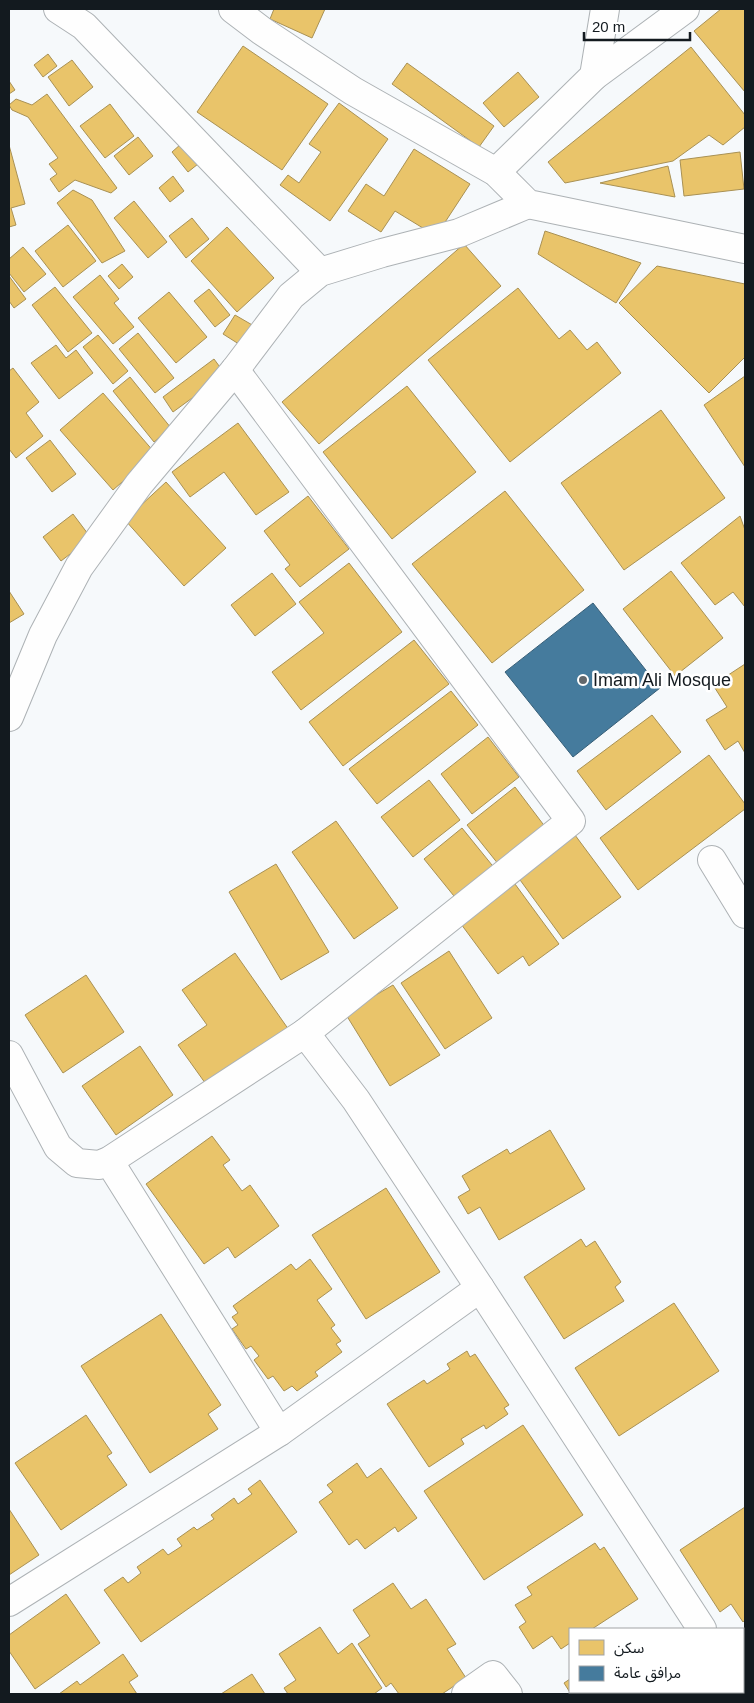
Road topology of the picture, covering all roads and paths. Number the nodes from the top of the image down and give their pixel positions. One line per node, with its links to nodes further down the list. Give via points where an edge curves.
1 (58, 9): 9 (street, via 84,26)
2 (233, 9): 6 (street, via 353,91)
3 (605, 9): 5 (street)
4 (684, 9): 5 (street)
5 (594, 76): 6 (street)
6 (496, 172): 7 (street)
7 (528, 204): 8 (street); 9 (street, via 459,232)
8 (745, 249)
9 (320, 272): 10 (street, via 291,296)
10 (235, 370): 11 (street, via 139,484 79,567 43,635); 14 (street, via 571,821)
11 (9, 717)
12 (712, 860): 13 (street)
13 (745, 914)
14 (305, 1033): 16 (street); 17 (street, via 356,1100)
15 (9, 1055): 16 (street, via 58,1147 77,1163 99,1165)
16 (109, 1161): 18 (street)
17 (480, 1288): 18 (street); 20 (street)
18 (279, 1432): 19 (street)
19 (9, 1602)
20 (701, 1628)
21 (466, 1694): 22 (street, via 493,1674)
22 (508, 1694)

